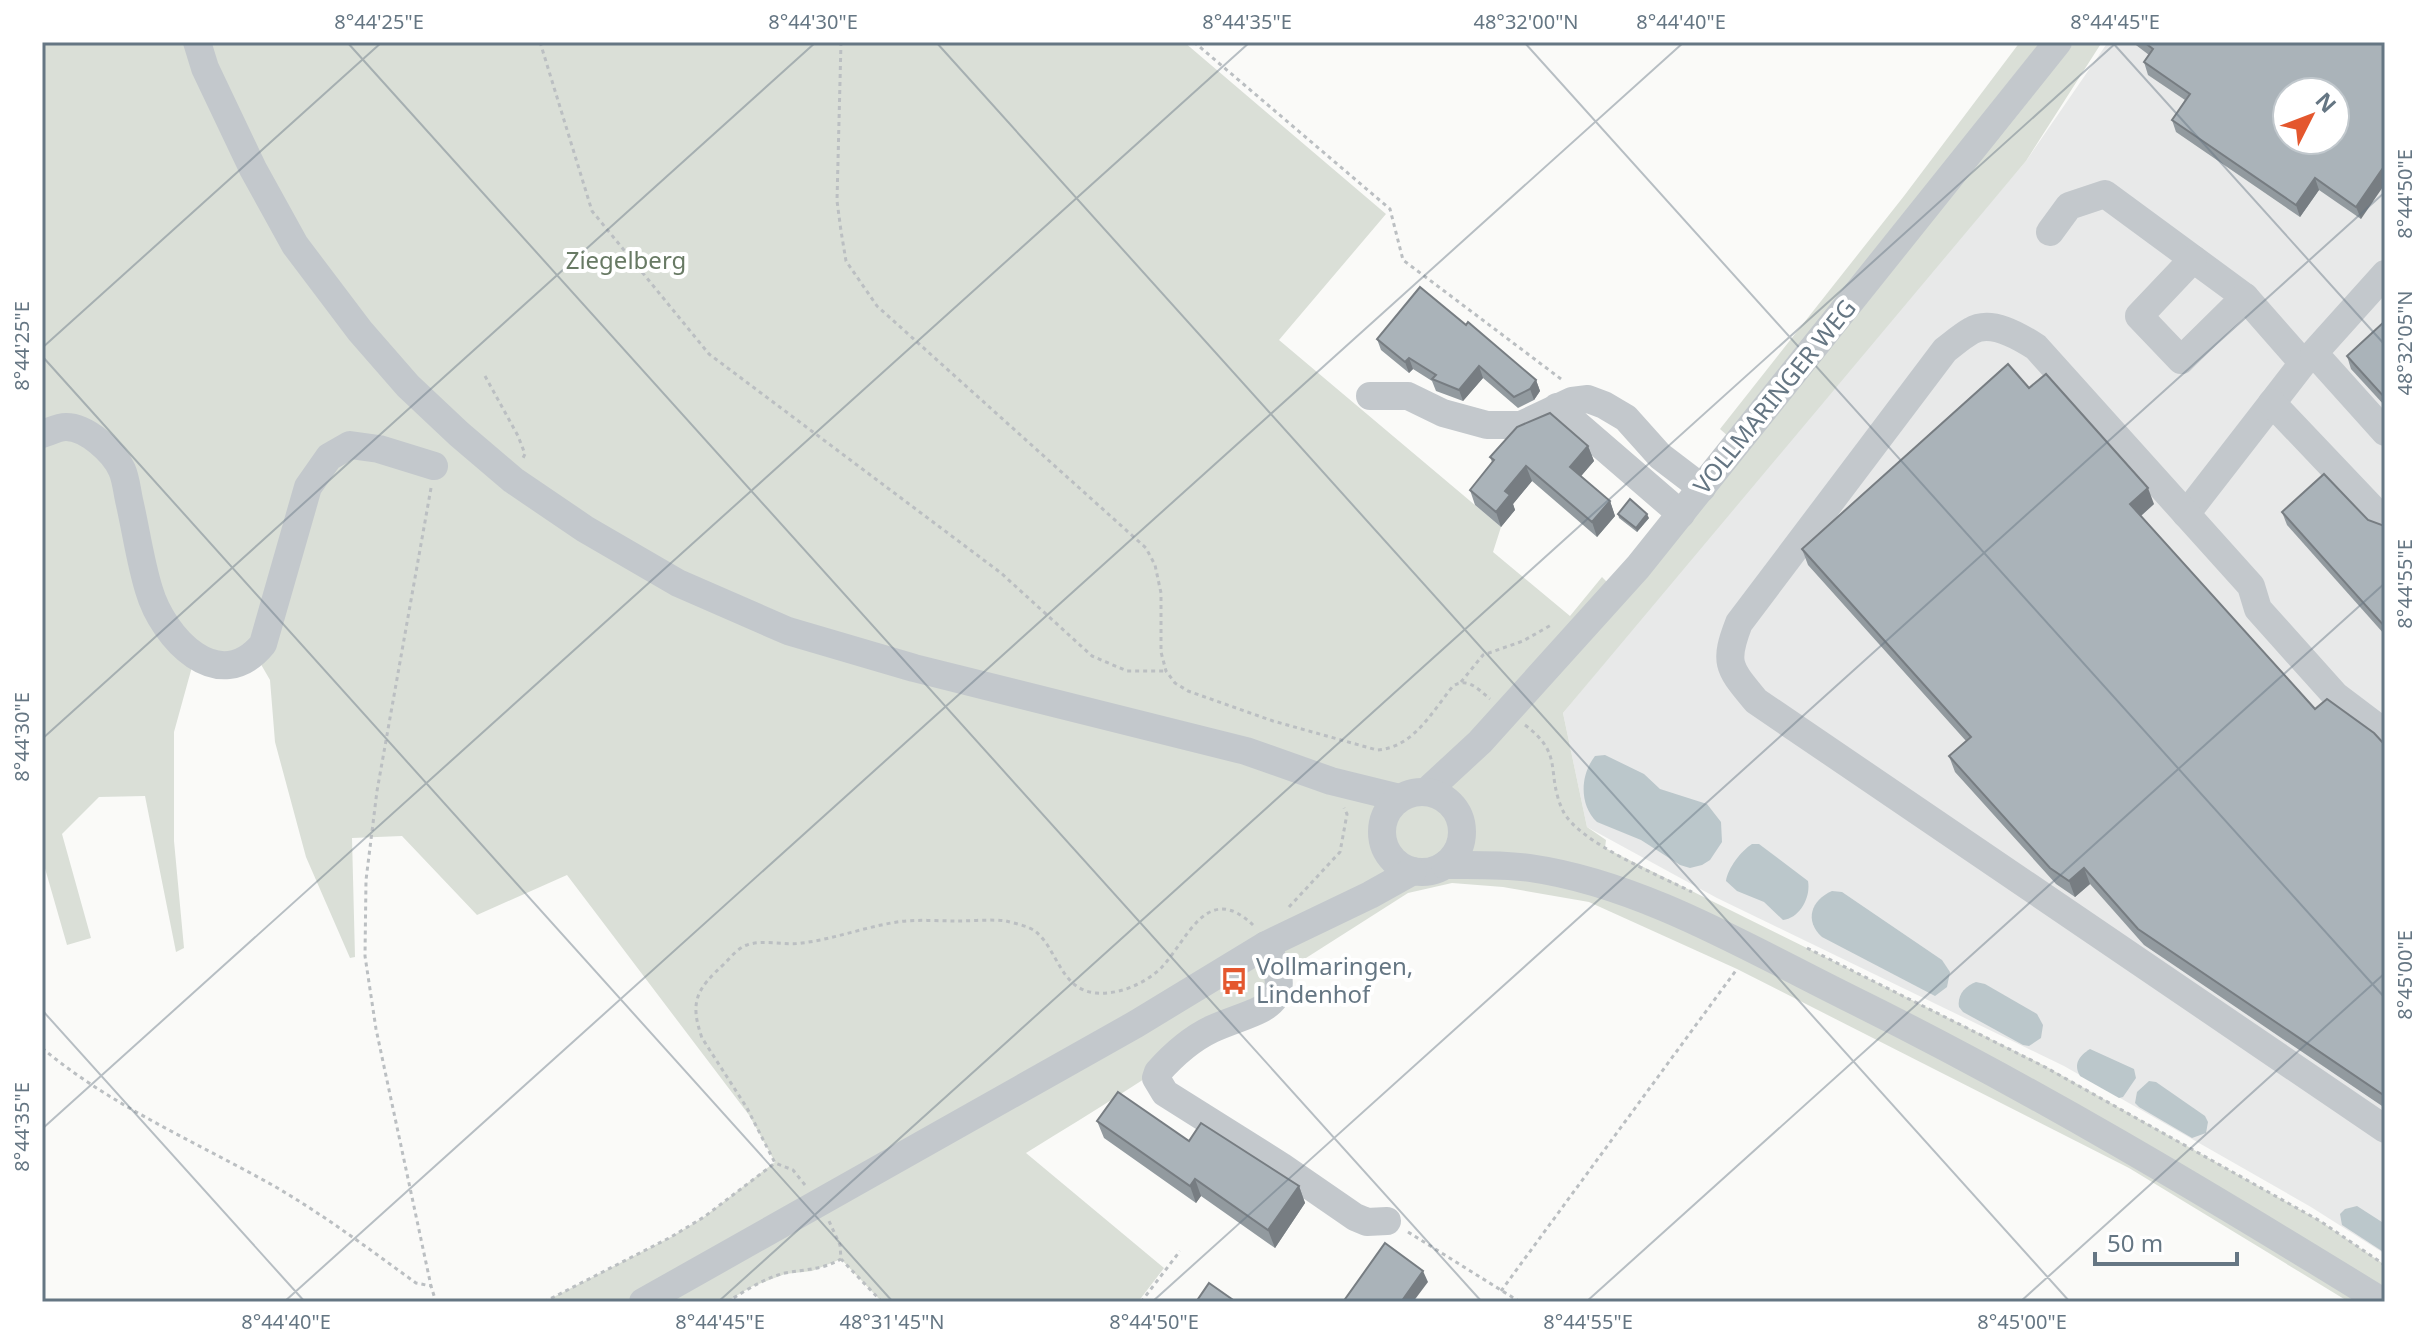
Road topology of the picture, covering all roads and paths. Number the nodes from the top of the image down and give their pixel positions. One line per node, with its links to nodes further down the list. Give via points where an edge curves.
1 (197, 42): 32 (street, via 253,169 288,232 360,331 459,434 513,480 585,529 678,583 788,631 1246,751)
2 (540, 42): 27 (path, via 592,211 709,354 988,563 1092,656 1127,671)
3 (841, 42): 27 (path, via 837,201 846,261 877,306 1146,548 1161,593)
4 (1194, 42): 13 (path, via 1390,209 1403,260)
5 (2058, 42): 22 (street, VOLLMARINGER WEG)
6 (2050, 232): 7 (street, via 2069,206 2105,194)
7 (2193, 259): 9 (street); 9 (street, via 2139,316 2181,360)
8 (2385, 274): 10 (street)
9 (2245, 297): 10 (street)
10 (2309, 358): 14 (street); 16 (street)
11 (485, 376): 18 (path)
12 (1370, 396): 15 (street, via 1408,396 1487,425 1521,425)
13 (1588, 399): 15 (street); 19 (street, via 1626,418)
14 (2272, 403): 24 (street); 25 (street)
15 (1557, 407): 21 (street)
16 (2385, 432)
17 (42, 434): 20 (street, via 66,427 91,436 122,470 149,592 176,637 195,655 220,667 243,662 263,644 308,487 329,457 350,445)
18 (518, 436)
19 (1660, 456): 21 (street); 22 (street)
20 (434, 466): 54 (path, via 377,791 366,880 365,956)
21 (1639, 478): 23 (street)
22 (1702, 488): 23 (street, VOLLMARINGER WEG)
23 (1681, 514): 29 (street, VOLLMARINGER WEG)
24 (2186, 514): 30 (street, via 2251,586 2258,609 2336,696); 47 (street, via 2036,347 2012,332 1974,329 1945,350 1739,623 1729,648 1733,673 1756,701)
25 (2385, 522)
26 (1556, 622): 28 (path, via 1483,655)
27 (1166, 671): 28 (path, via 1188,691 1377,750 1409,738)
28 (1461, 682): 29 (path)
29 (1508, 712): 31 (street, VOLLMARINGER WEG); 40 (path, via 1545,741 1564,814 1582,832)
30 (2385, 733)
31 (1480, 742): 33 (street, VOLLMARINGER WEG); 35 (street, VOLLMARINGER WEG, via 1466,774)
32 (1331, 781): 34 (street); 36 (street); 42 (path, via 1347,814 1340,852)
33 (1427, 791): 34 (street); 35 (street, via 1442,797)
34 (1400, 798): 36 (street, via 1392,805)
35 (1460, 826): 37 (street, via 1459,848); 38 (street)
36 (1384, 835): 39 (street, via 1396,862); 41 (street, via 1361,885)
37 (1445, 865): 38 (street); 39 (street)
38 (1530, 868): 45 (street, via 1654,903)
39 (1413, 871): 41 (street)
40 (1702, 897)
41 (1340, 908): 44 (street)
42 (1281, 916)
43 (1796, 943): 53 (path, via 2045,1067 2320,1221)
44 (1266, 945): 48 (path, via 1246,918 1210,911 1145,981 1095,993 1064,975 1033,929 1005,921 898,922 801,943 749,944 702,984 697,996 699,1029); 49 (street); 50 (street, via 1278,974 1274,999 1264,1009 1187,1043 1158,1072 1159,1085 1355,1217)
45 (1751, 949): 55 (path); 63 (street, via 2058,1107)
46 (42, 1048): 54 (path, via 69,1071 336,1224 416,1283)
47 (2385, 1129)
48 (775, 1163): 49 (path, via 793,1170); 57 (path, via 671,1237)
49 (818, 1203): 52 (path, via 833,1227); 58 (street)
50 (1387, 1221): 55 (path)
51 (1180, 1251): 61 (path)
52 (841, 1259): 59 (path, via 753,1286); 60 (path)
53 (2385, 1265)
54 (431, 1286): 56 (path)
55 (1501, 1291): 62 (path)
56 (436, 1302)
57 (544, 1302)
58 (643, 1302)
59 (727, 1302)
60 (882, 1302)
61 (1141, 1302)
62 (1520, 1302)
63 (2383, 1302)

